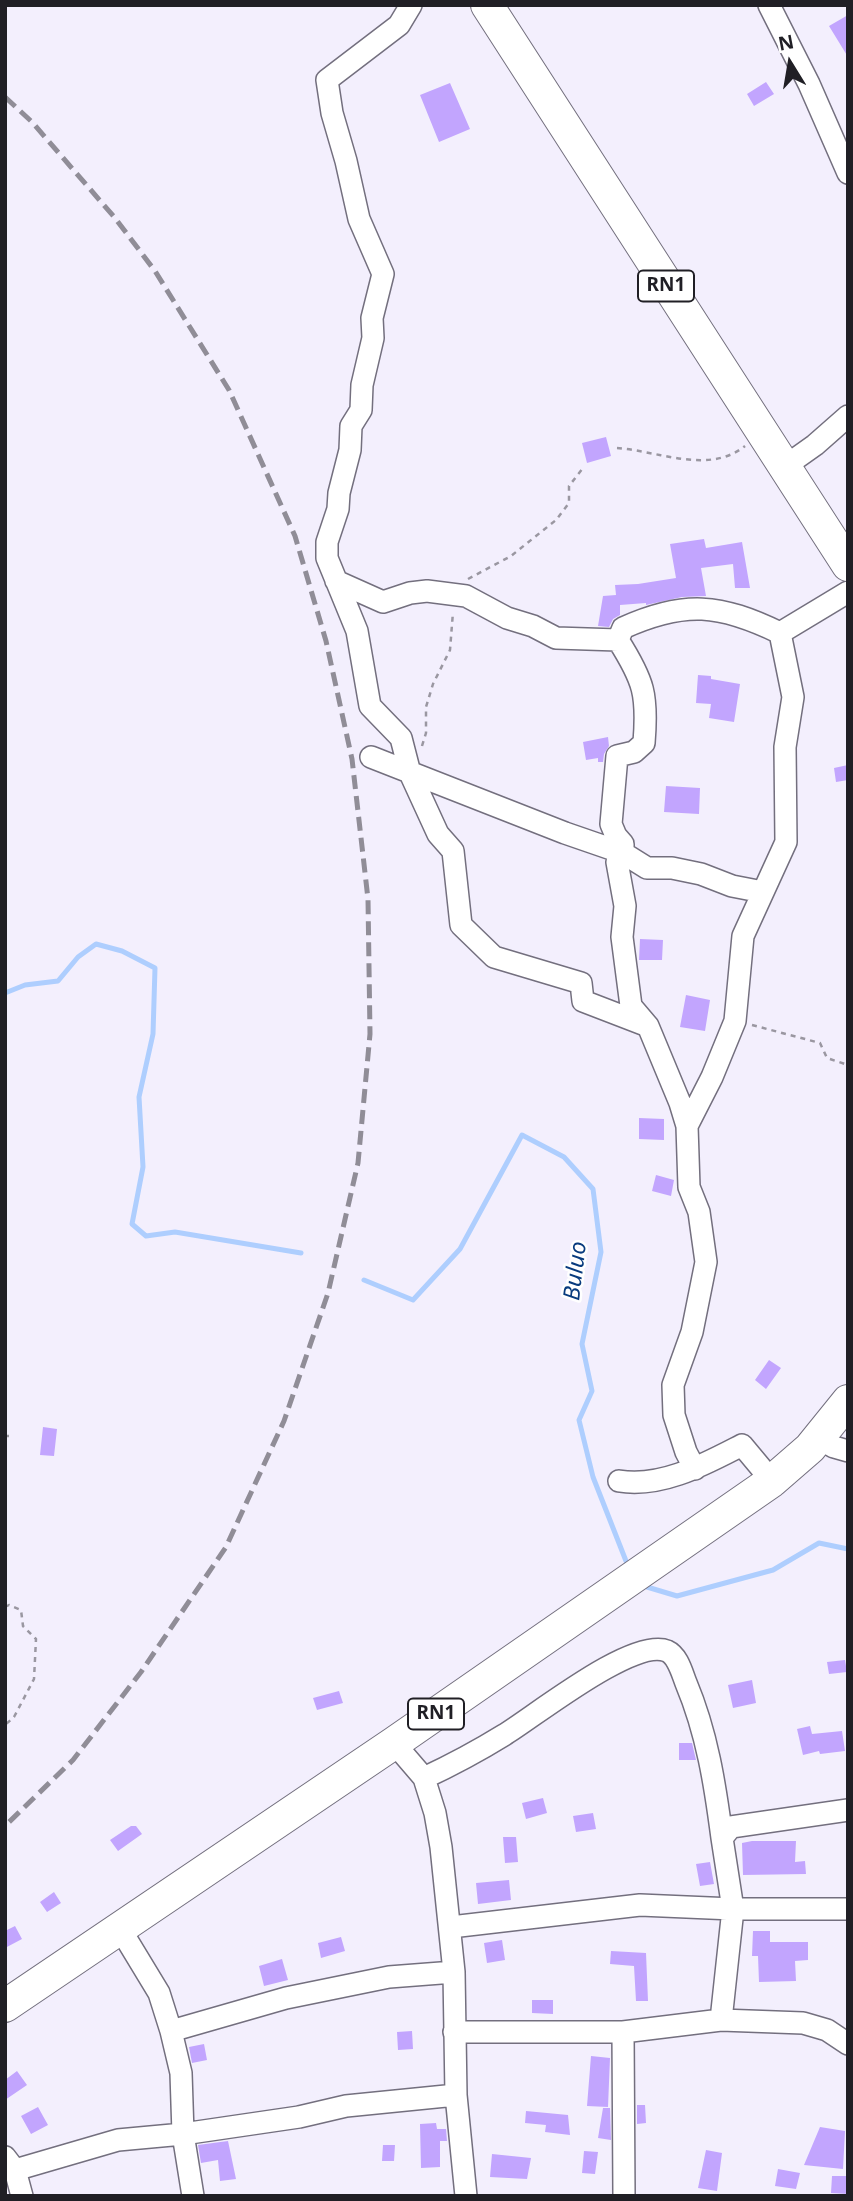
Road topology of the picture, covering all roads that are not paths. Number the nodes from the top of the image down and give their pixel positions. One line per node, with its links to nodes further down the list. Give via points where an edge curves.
1 (411, 5): 8 (street, via 399,25 327,80 359,219 383,274 372,318 361,410 351,426 338,509 327,542 327,558)
2 (486, 5): 6 (highway, RN1)
3 (769, 5): 4 (street)
4 (848, 173)
5 (848, 416): 6 (street)
6 (784, 467): 7 (highway, RN1)
7 (848, 565)
8 (336, 581): 11 (street, via 383,603 427,591 466,596 556,638); 13 (street, via 357,631 370,706 401,738)
9 (848, 592): 10 (street)
10 (780, 633): 11 (street, via 733,612 677,610 623,628); 15 (street, via 793,697 785,747 786,842)
11 (618, 640): 14 (street, via 636,670 647,705 644,743 634,752 617,756 611,824)
12 (371, 757): 13 (street)
13 (410, 774): 14 (street); 16 (street, via 438,834 453,851 461,925 494,957 581,983 583,1001)
14 (623, 853): 15 (street, via 647,868 701,874); 16 (street, via 617,862 625,906 622,937 631,1006)
15 (763, 892): 17 (street, via 743,936 735,1021)
16 (648, 1026): 17 (street)
17 (687, 1126): 21 (street, via 689,1187 699,1212 706,1262 692,1332 673,1385 674,1415)
18 (848, 1401): 19 (highway, RN1)
19 (818, 1438): 20 (street); 23 (highway, RN1)
20 (848, 1451)
21 (695, 1469): 22 (street, via 636,1484); 23 (street, via 741,1445)
22 (619, 1481)
23 (772, 1481): 24 (highway, RN1)
24 (394, 1743): 25 (street); 30 (highway, RN1)
25 (424, 1778): 27 (street, via 506,1734 589,1677 626,1659 666,1651 679,1666 701,1723); 31 (street, via 435,1814)
26 (848, 1810): 27 (street, via 731,1827)
27 (722, 1838): 28 (street)
28 (733, 1909): 29 (street); 31 (street, via 640,1905); 34 (street)
29 (848, 1909)
30 (119, 1927): 33 (highway, RN1); 35 (street, via 159,1993)
31 (451, 1927): 32 (street)
32 (454, 1972): 35 (street, via 389,1977 286,1998); 36 (street)
33 (5, 2006)
34 (721, 2020): 37 (street); 38 (street, via 803,2023)
35 (172, 2031): 40 (street, via 181,2073)
36 (454, 2032): 37 (street); 39 (street)
37 (623, 2032): 45 (street)
38 (848, 2044)
39 (456, 2095): 40 (street, via 346,2106); 44 (street)
40 (183, 2134): 41 (street, via 118,2140); 43 (street)
41 (10, 2164): 42 (street)
42 (22, 2196)
43 (193, 2196)
44 (466, 2196)
45 (624, 2196)

